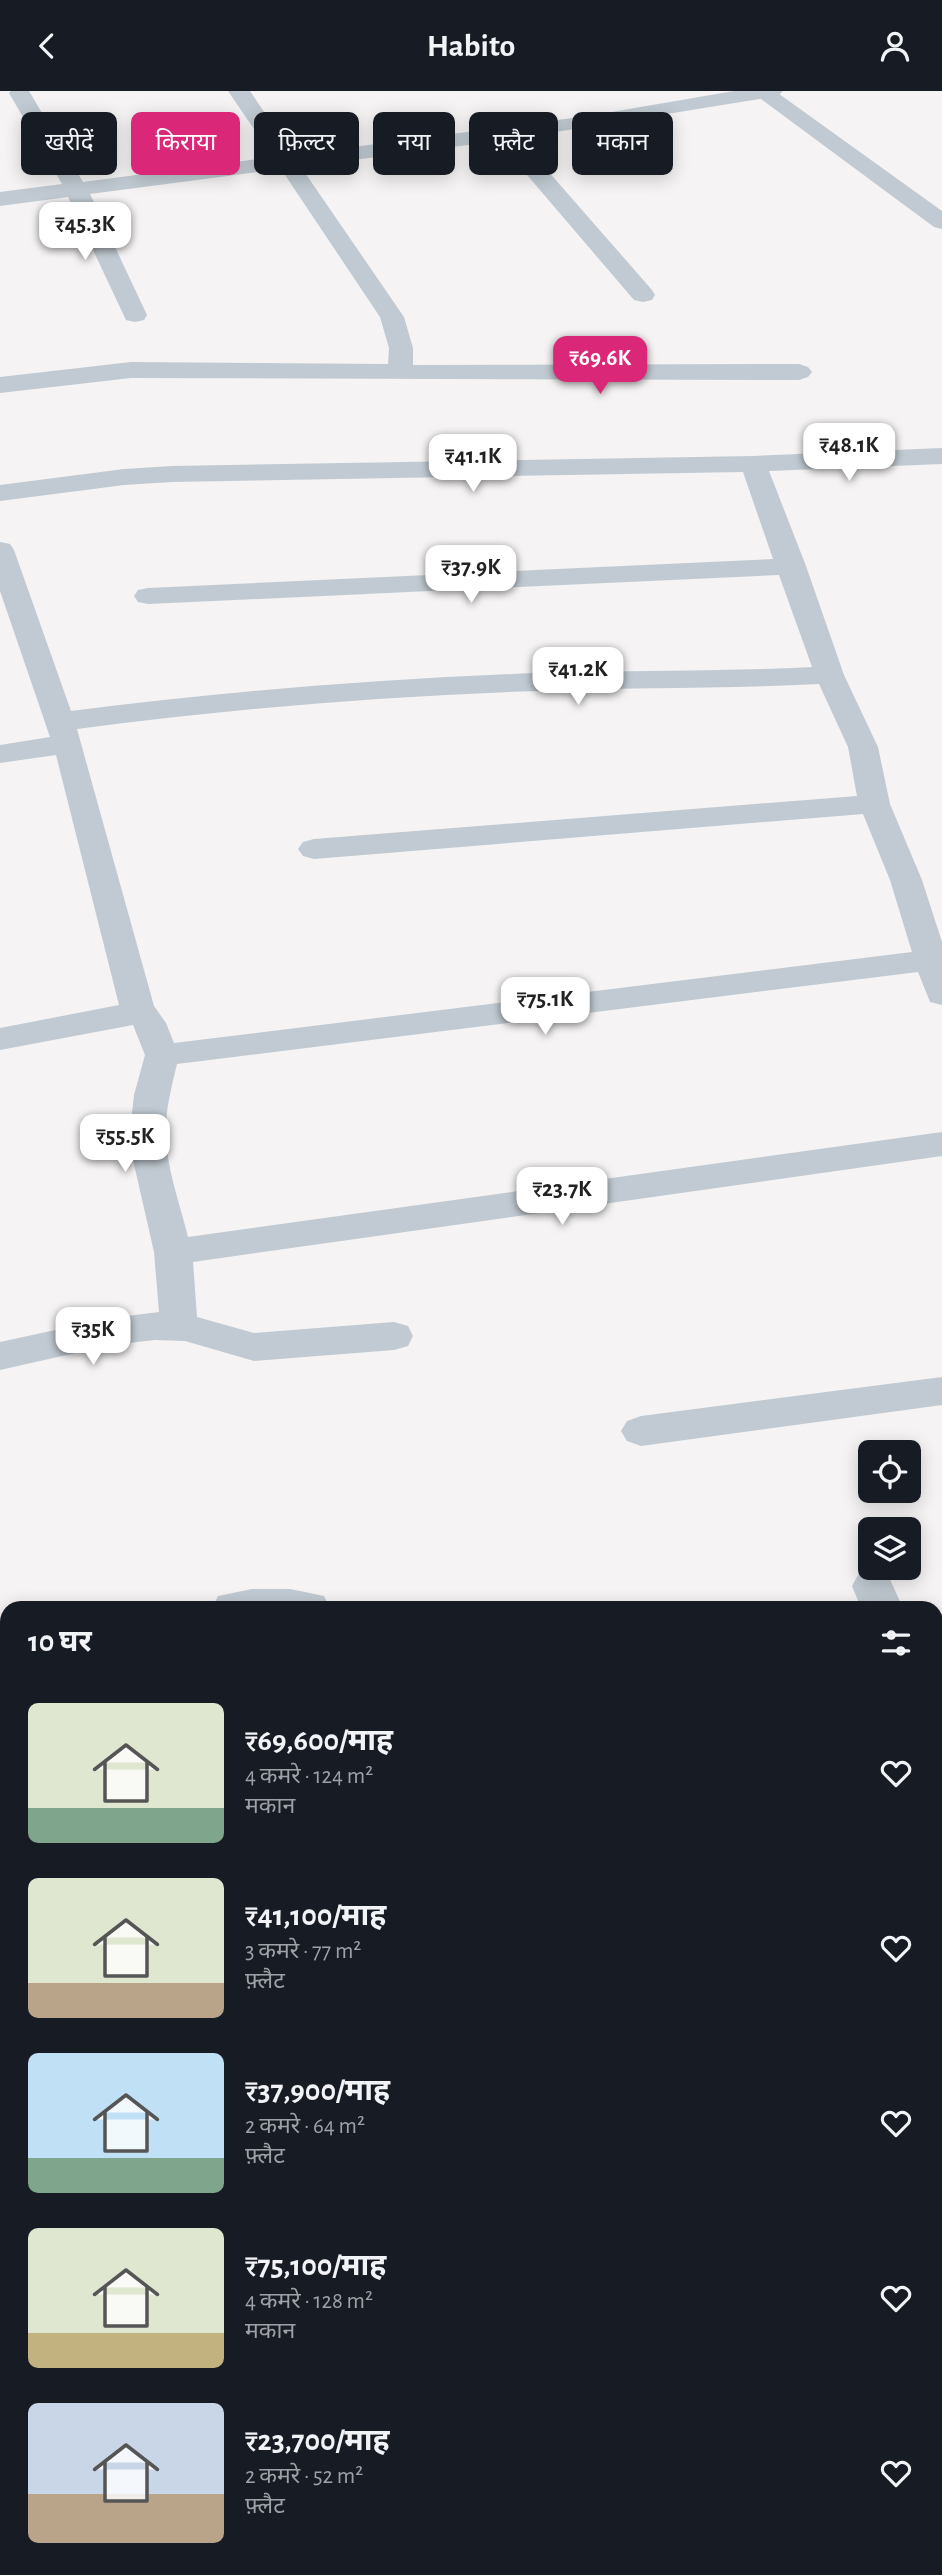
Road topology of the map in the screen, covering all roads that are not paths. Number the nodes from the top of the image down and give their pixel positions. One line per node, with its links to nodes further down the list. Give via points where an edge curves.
1 (239, 91): 4 (street)
2 (765, 91): 5 (street); 13 (street)
3 (20, 93): 11 (street)
4 (254, 113)
5 (558, 126)
6 (469, 138): 7 (street)
7 (359, 152)
8 (254, 166): 11 (street)
9 (296, 175): 16 (street, via 392,317 401,348)
10 (539, 175): 14 (street)
11 (76, 189): 12 (street); 15 (street)
12 (0, 198)
13 (942, 222)
14 (643, 295)
15 (135, 315)
16 (400, 372): 17 (street); 18 (street, via 131,370)
17 (799, 372)
18 (0, 385)
19 (942, 456): 20 (street)
20 (753, 464): 21 (street, via 172,474); 23 (street)
21 (0, 493)
22 (0, 550): 26 (street)
23 (792, 566): 24 (street); 25 (street)
24 (148, 596)
25 (829, 675): 26 (street, via 537,682 339,693 171,706); 28 (street, via 863,747)
26 (63, 733): 27 (street); 32 (street)
27 (0, 754)
28 (874, 804): 29 (street); 30 (street, via 906,880)
29 (314, 849)
30 (931, 960): 31 (street); 34 (street)
31 (942, 995)
32 (136, 1007): 33 (street, via 119,1017); 34 (street, via 149,1023)
33 (0, 1039)
34 (162, 1055): 36 (street, via 148,1130 150,1160)
35 (942, 1144): 36 (street)
36 (173, 1252): 37 (street)
37 (179, 1326): 38 (street, via 254,1347); 39 (street, via 127,1330)
38 (394, 1336)
39 (0, 1356)
40 (942, 1391): 41 (street)
41 (641, 1431)

